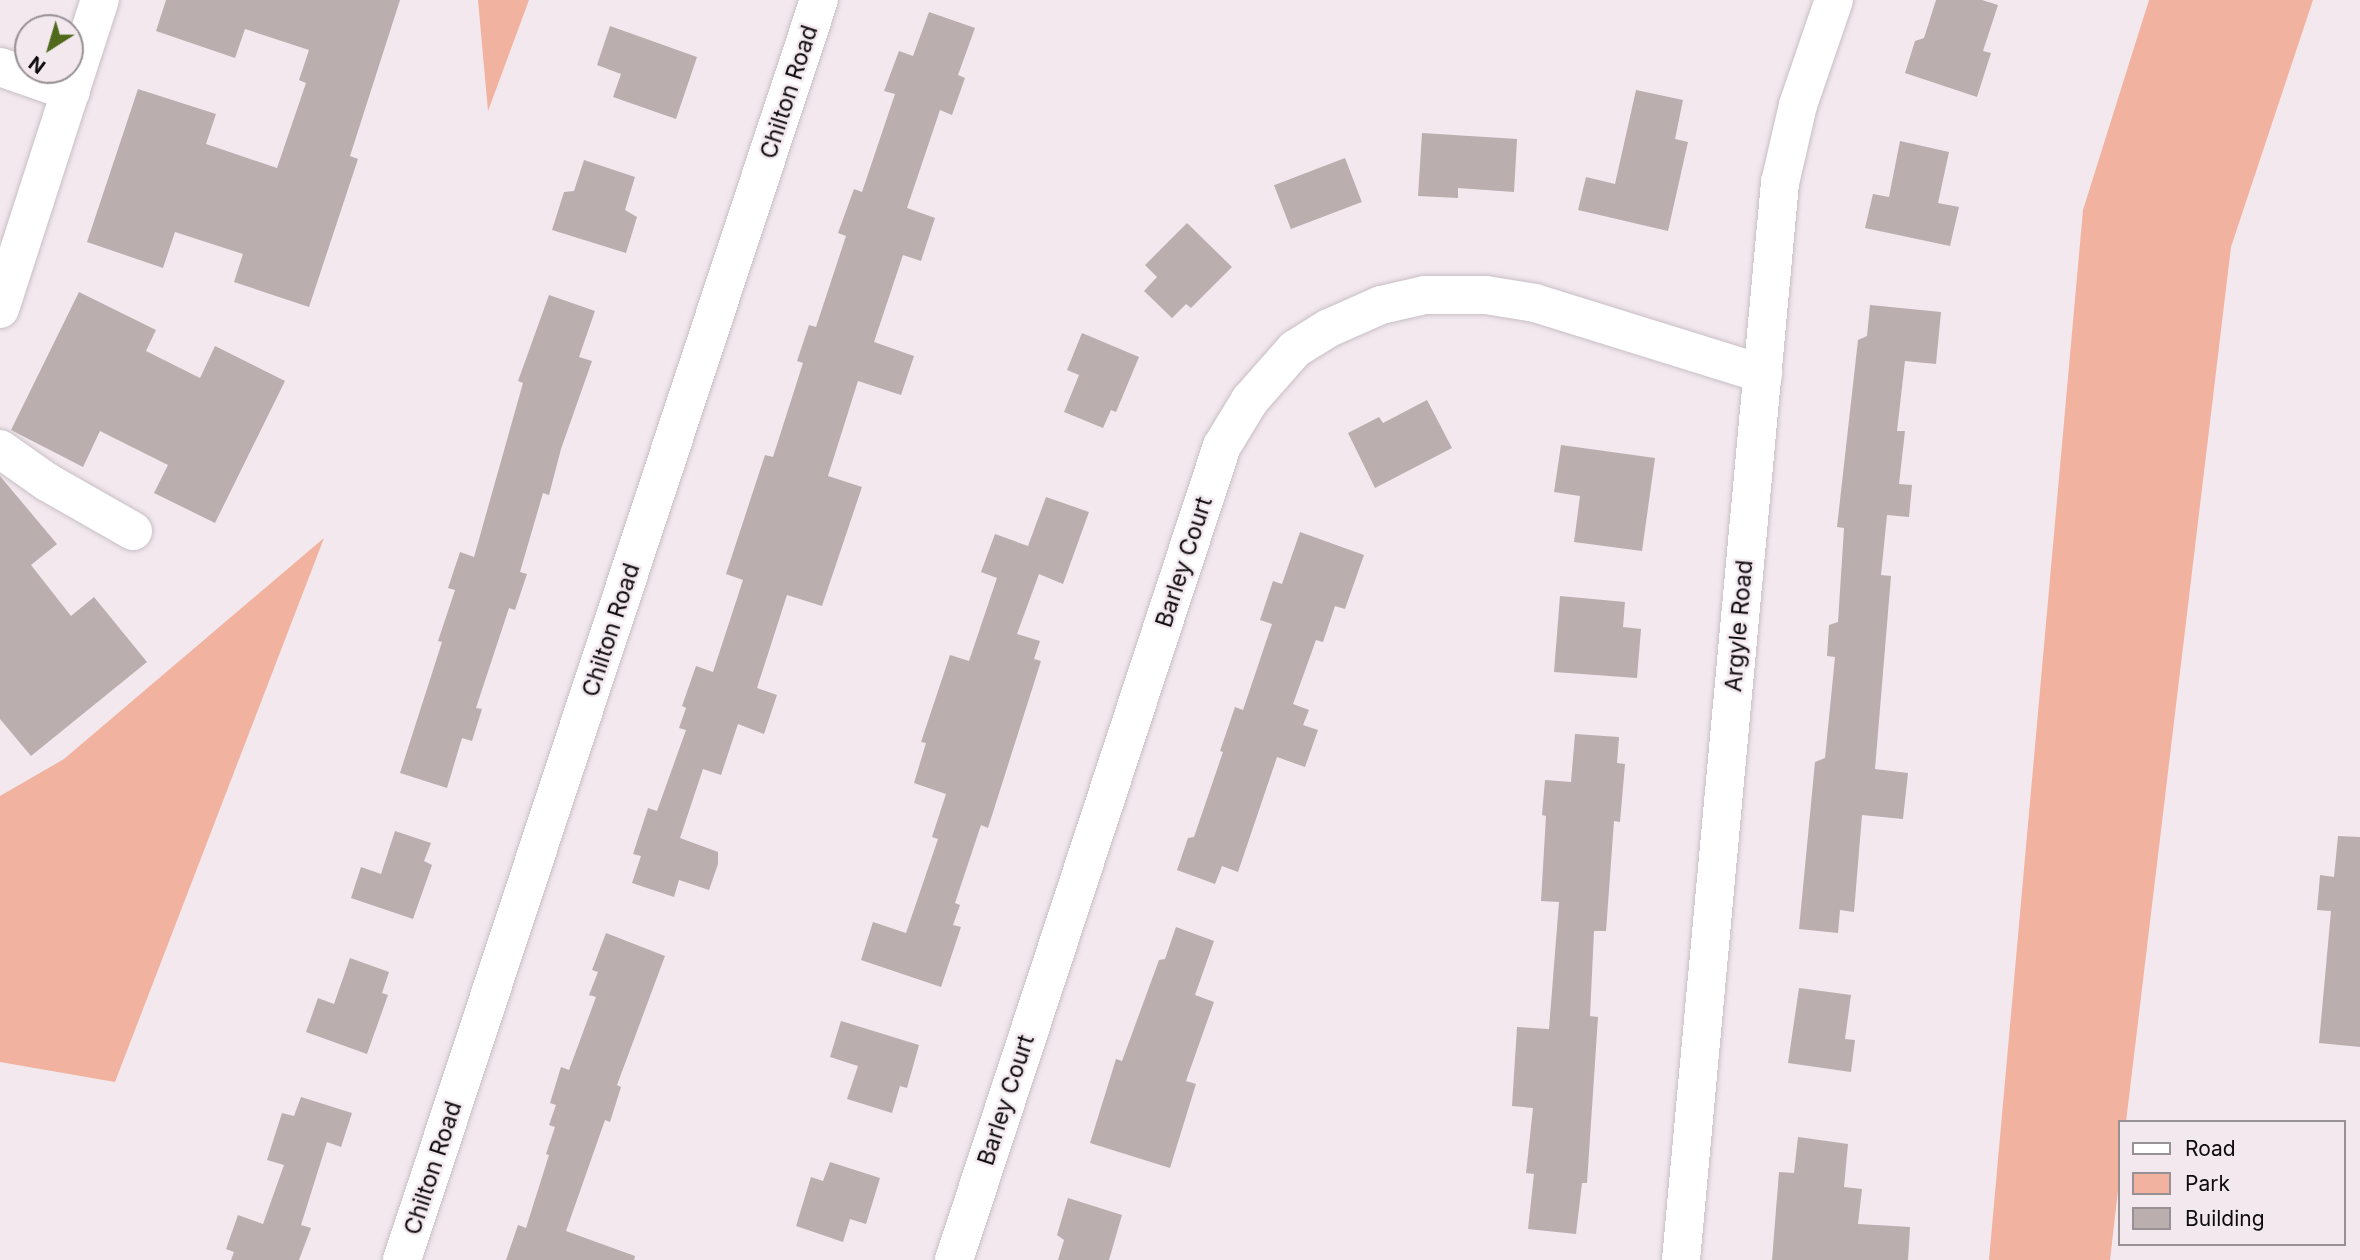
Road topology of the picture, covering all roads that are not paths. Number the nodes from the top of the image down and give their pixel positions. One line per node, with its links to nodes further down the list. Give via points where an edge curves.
1 (100, 0): 5 (street)
2 (819, 0): 10 (street, Chilton Road)
3 (1834, 0): 7 (street, Argyle Road, via 1798,105 1780,183)
4 (0, 67): 5 (street)
5 (71, 92): 6 (street)
6 (0, 309)
7 (1763, 374): 11 (street, Barley Court, via 1535,303 1486,295 1425,295 1381,305 1295,349 1250,400 1222,446); 12 (street, Argyle Road)
8 (0, 449): 9 (street)
9 (133, 531)
10 (402, 1260)
11 (954, 1260)
12 (1681, 1260)

